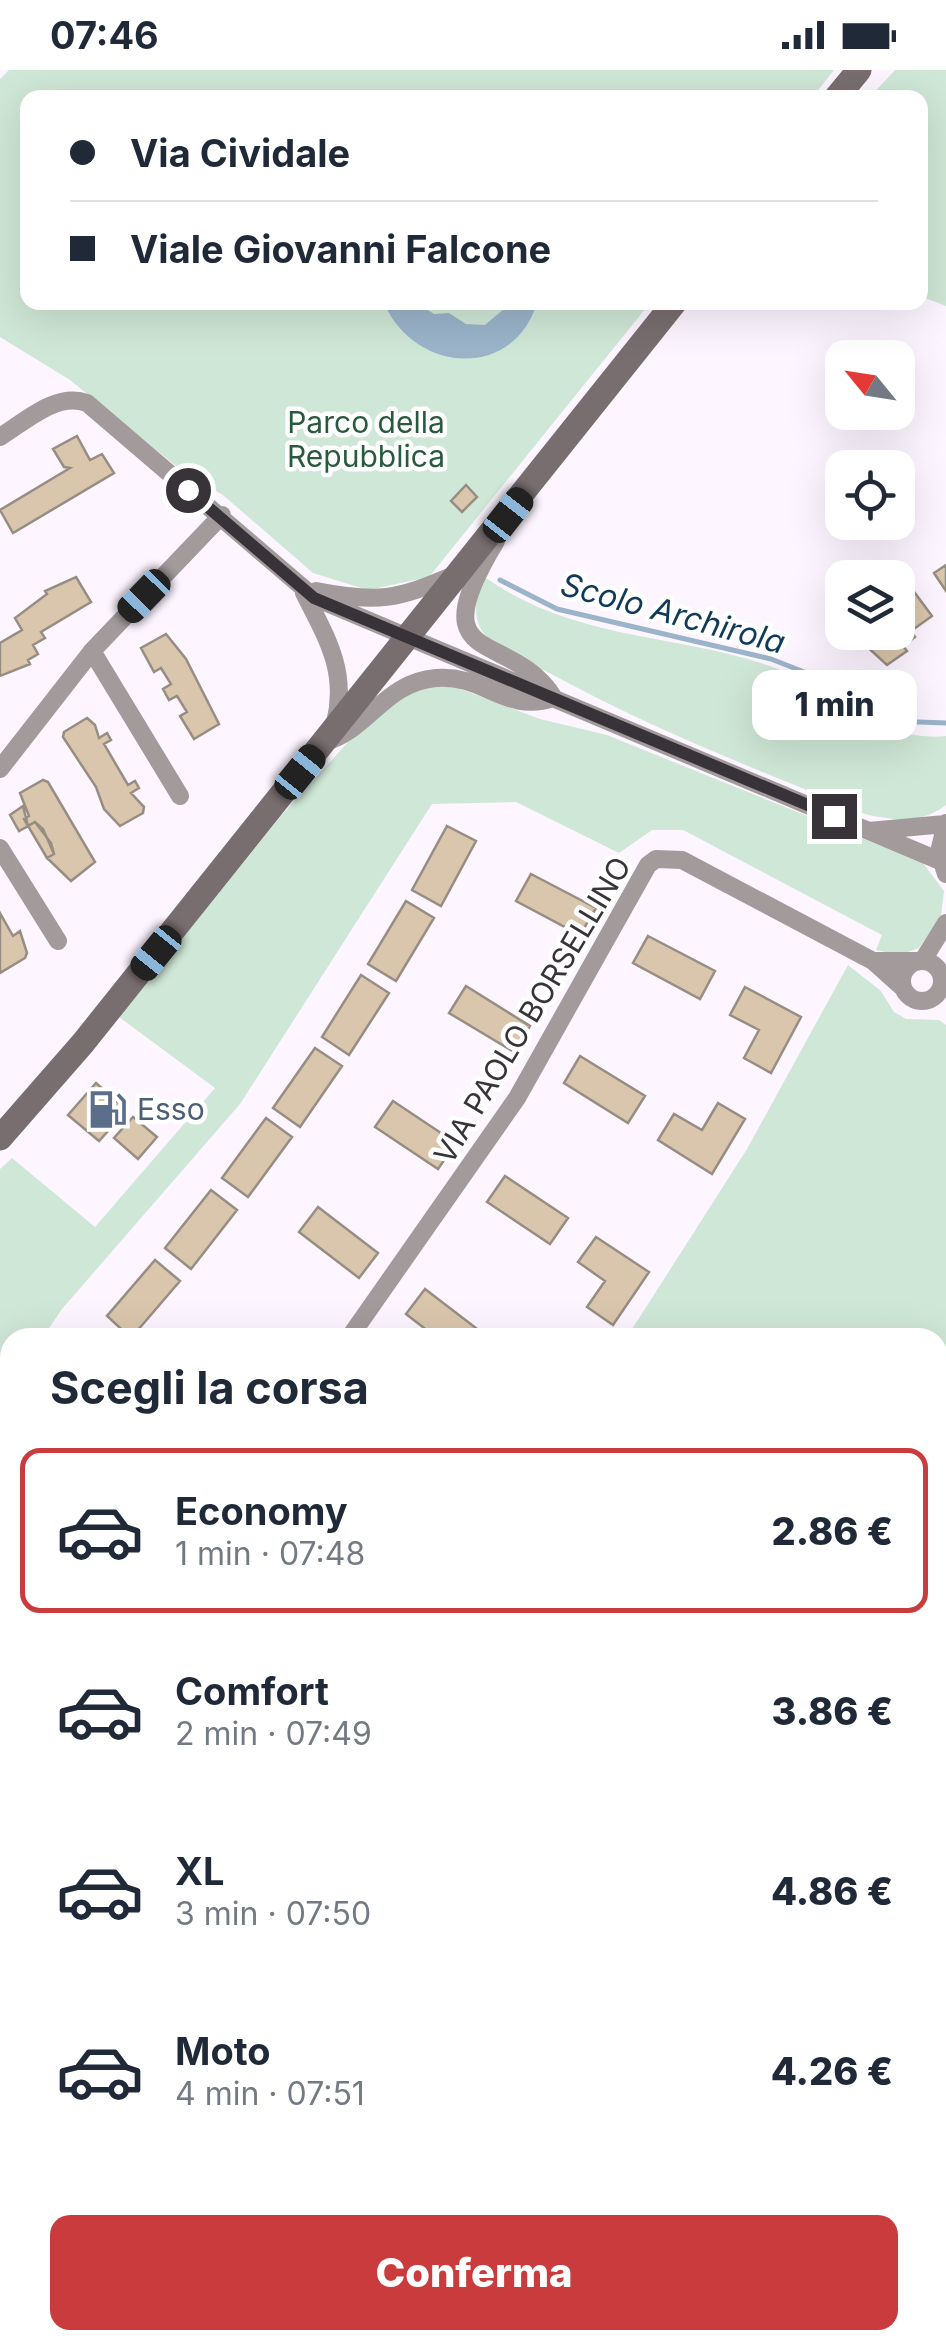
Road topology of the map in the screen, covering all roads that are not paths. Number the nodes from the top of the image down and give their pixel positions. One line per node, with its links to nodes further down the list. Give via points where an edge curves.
1 (859, 70): 2 (street)
2 (843, 90)
3 (669, 310): 5 (street)
4 (0, 437): 6 (street, via 46,408 77,400)
5 (525, 493): 7 (street); 11 (street, via 471,585 465,611 476,641 541,678)
6 (222, 515): 8 (street); 10 (street)
7 (464, 571): 8 (street, via 410,594 369,602); 9 (street)
8 (301, 588): 9 (street); 12 (street, via 338,663 340,701)
9 (408, 640): 11 (street); 12 (street)
10 (92, 650): 13 (street); 14 (street)
11 (554, 698): 12 (street, via 529,706 465,681 420,681 382,699 349,735); 16 (street)
12 (328, 738): 25 (street)
13 (1, 765)
14 (180, 796)
15 (946, 824): 16 (street); 18 (street, via 939,842)
16 (869, 831): 18 (street)
17 (0, 848): 20 (street)
18 (943, 868)
19 (946, 923): 22 (street)
20 (58, 941)
21 (873, 961): 22 (street); 24 (street); 26 (street, VIA PAOLO BORSELLINO, via 682,860 656,859 518,1098)
22 (920, 961): 23 (street); 24 (street, via 904,971)
23 (943, 966): 24 (street, via 940,990 928,1000 912,999)
24 (902, 987)
25 (0, 1138)
26 (357, 1328)

